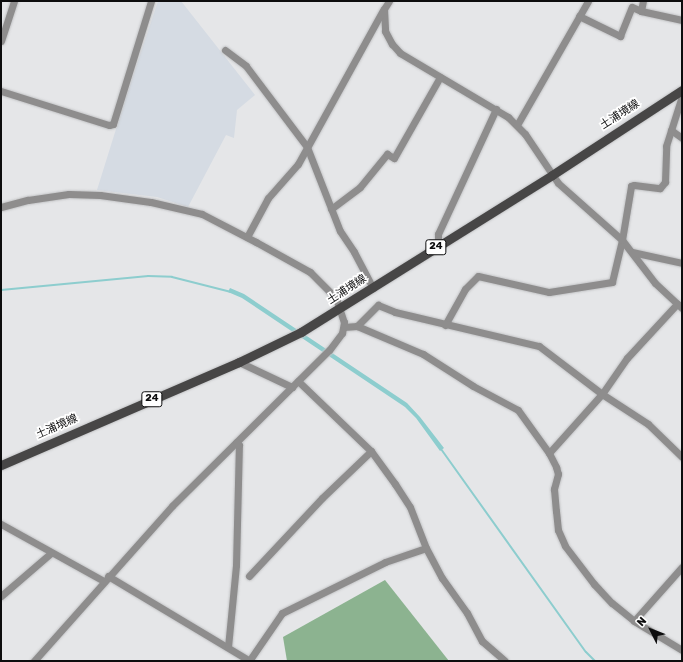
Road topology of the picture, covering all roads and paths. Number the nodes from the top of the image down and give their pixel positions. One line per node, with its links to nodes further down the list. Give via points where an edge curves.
1 (14, 1): 10 (street)
2 (150, 1): 13 (street, via 112,124)
3 (388, 1): 6 (street)
4 (588, 1): 8 (street)
5 (643, 1): 7 (street)
6 (384, 9): 12 (street, via 384,27 392,44 400,53); 19 (street)
7 (641, 11): 8 (street, via 632,7 620,36); 9 (street)
8 (579, 16): 16 (street)
9 (682, 20)
10 (1, 42)
11 (225, 50): 19 (street, via 246,66)
12 (440, 77): 15 (street); 22 (street, via 394,158 387,154 360,187)
13 (1, 91)
14 (681, 93): 17 (street); 20 (main road, 土浦境線 / 24)
15 (496, 109): 16 (street); 25 (street, via 438,234)
16 (516, 125): 20 (street)
17 (671, 130): 18 (street); 24 (street, via 666,146 665,182 660,188 631,186)
18 (682, 138)
19 (307, 147): 22 (street); 23 (street, via 298,164 268,198)
20 (552, 175): 24 (street, via 569,194); 25 (main road, 土浦境線 / 24)
21 (1, 207): 23 (street, via 69,194 123,198 202,214)
22 (331, 209): 28 (street, via 340,231)
23 (247, 237): 30 (street, via 310,272 336,298)
24 (622, 240): 26 (street); 31 (street, via 614,278 608,284 549,292 478,276 465,289)
25 (438, 246): 28 (main road, 土浦境線 / 24)
26 (632, 252): 27 (street); 29 (street, via 656,283)
27 (682, 263)
28 (373, 288): 30 (main road, 土浦境線 / 24)
29 (680, 306): 37 (street, via 627,358)
30 (341, 309): 33 (street); 34 (main road, 土浦境線 / 24, via 296,335)
31 (445, 325): 32 (street, via 378,305); 37 (street, via 539,346)
32 (357, 326): 33 (street); 40 (street, via 424,354 518,410)
33 (344, 327): 35 (street, via 338,340)
34 (239, 362): 36 (street); 42 (main road, 土浦境線 / 24)
35 (298, 381): 36 (street); 39 (street)
36 (292, 387): 38 (street)
37 (602, 394): 40 (street); 41 (street, via 648,424)
38 (236, 442): 48 (street, via 172,506); 51 (street, via 239,445 236,565)
39 (371, 451): 44 (street, via 410,508); 47 (street, via 322,498)
40 (549, 453): 50 (street, via 558,474 554,490 556,511 558,530 565,546 594,584)
41 (682, 457)
42 (1, 465)
43 (1, 524): 45 (street)
44 (426, 548): 54 (street, via 385,562 282,613); 55 (street, via 482,641)
45 (51, 553): 48 (street); 49 (street)
46 (682, 567): 50 (street)
47 (249, 576)
48 (106, 579): 51 (street); 53 (street)
49 (1, 596)
50 (634, 621): 52 (street)
51 (228, 647): 54 (street)
52 (682, 650)
53 (34, 661)
54 (249, 661)
55 (505, 661)

